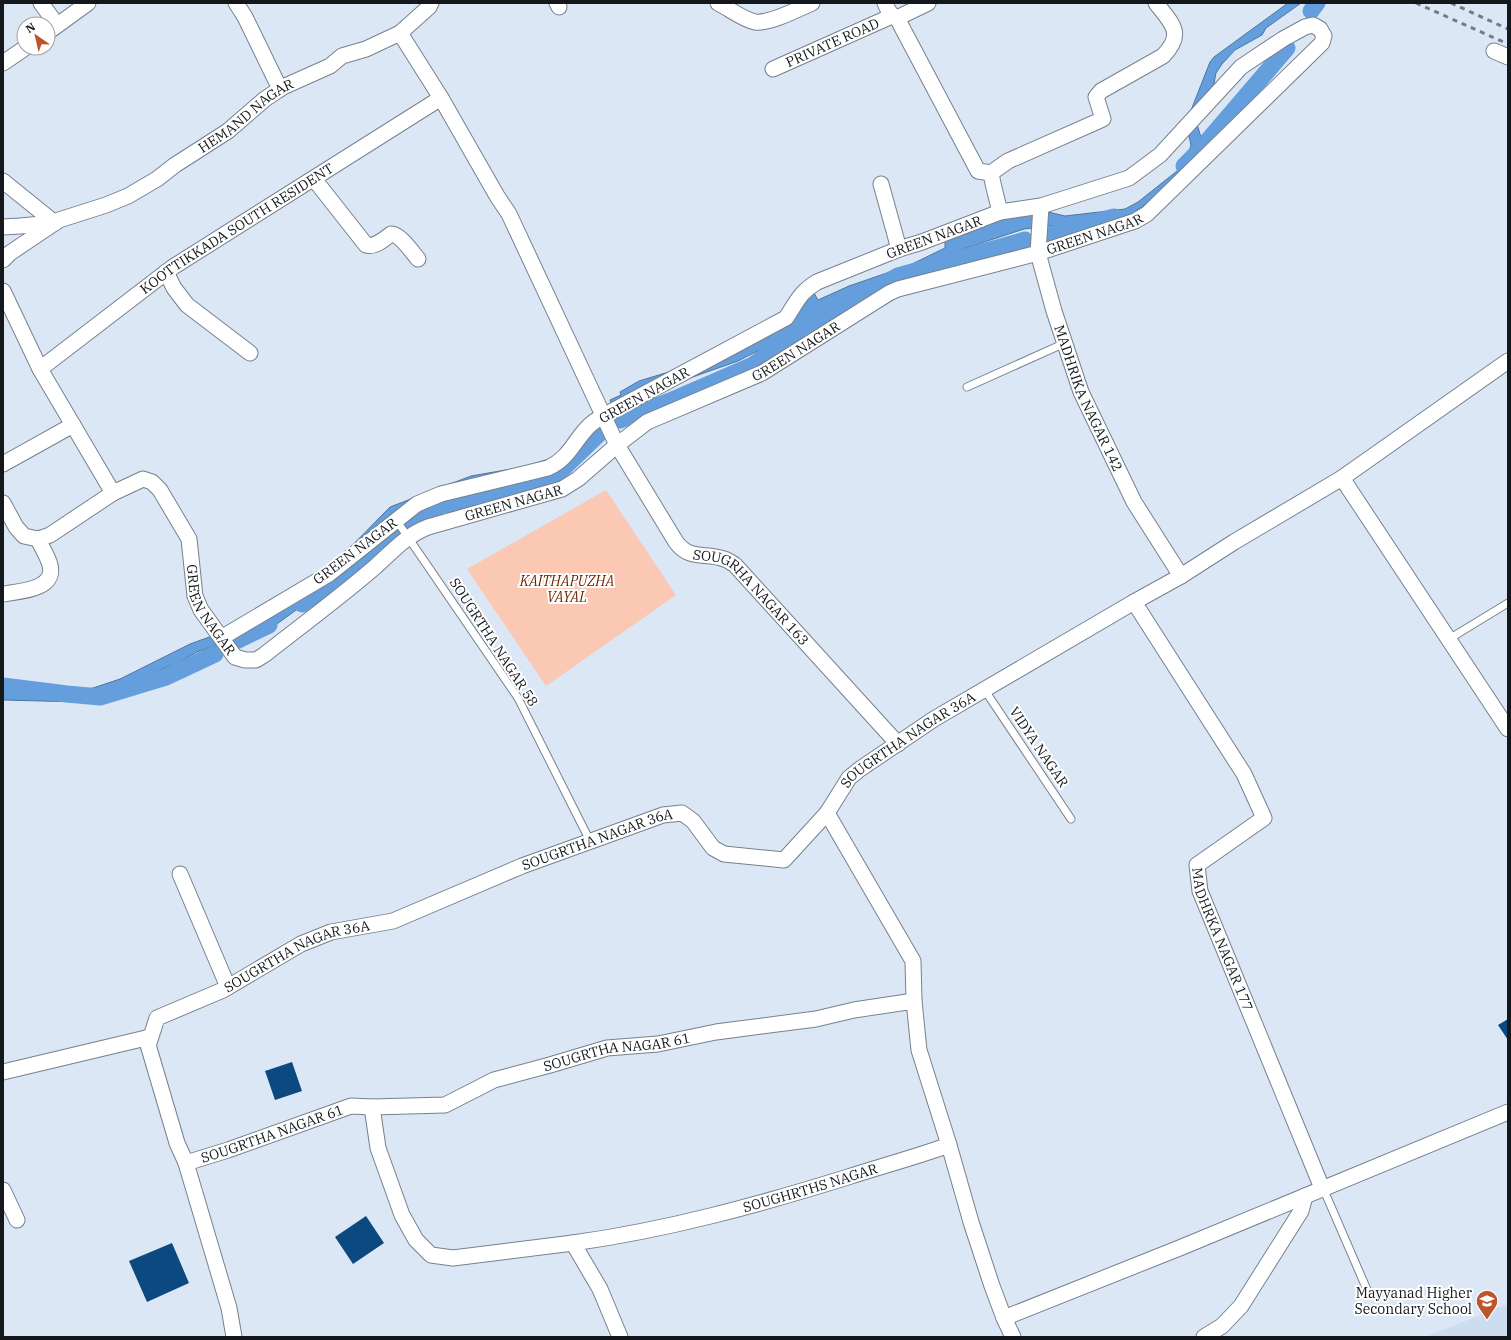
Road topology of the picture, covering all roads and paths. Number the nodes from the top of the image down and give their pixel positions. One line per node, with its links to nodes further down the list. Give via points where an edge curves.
1 (41, 3): 10 (street)
2 (88, 3): 11 (street)
3 (236, 3): 18 (street)
4 (431, 3): 12 (street, HEMAND NAGAR, via 430,7)
5 (718, 3): 6 (street, via 746,19 757,22 771,20)
6 (812, 3)
7 (928, 3): 9 (street, PRIVATE ROAD)
8 (1156, 3): 20 (street, via 1172,25 1176,37 1171,48 1163,56 1096,96 1103,119 1008,161)
9 (892, 12): 17 (street, PRIVATE ROAD); 20 (street, via 978,171)
10 (47, 16)
11 (56, 25)
12 (400, 33): 18 (street, HEMAND NAGAR, via 366,49 342,56 330,66); 19 (street, SOUGRHA NAGAR 163)
13 (1494, 51): 15 (street)
14 (16, 54): 16 (street)
15 (1508, 57)
16 (3, 63)
17 (773, 68)
18 (280, 89): 26 (street, HEMAND NAGAR, via 228,131 157,179 128,196)
19 (442, 98): 21 (street, KOOTTIKKADA SOUTH RESIDENT); 39 (street, SOUGRHA NAGAR 163, via 509,214)
20 (991, 173): 25 (street)
21 (314, 179): 30 (street, via 366,245 370,247 394,234); 32 (street, KOOTTIKKADA SOUTH RESIDENT)
22 (3, 181): 26 (street)
23 (882, 184): 28 (street)
24 (1042, 206): 25 (street, GREEN NAGAR); 29 (street, MADHRIKA NAGAR 142); 29 (street, GREEN NAGAR, via 1129,178 1160,155 1241,67 1305,27 1313,25 1320,29 1324,36 1322,43 1147,214 1135,221)
25 (1000, 212): 28 (street, GREEN NAGAR)
26 (55, 223): 27 (street); 31 (street)
27 (3, 227)
28 (899, 249): 39 (street, GREEN NAGAR, via 817,282 799,296 786,318 774,326)
29 (1038, 253): 34 (street, MADHRIKA NAGAR 142); 41 (street, GREEN NAGAR, via 889,293 762,373 647,422)
30 (418, 259)
31 (3, 260)
32 (166, 272): 35 (street, via 187,305); 37 (street, KOOTTIKKADA SOUTH RESIDENT)
33 (3, 290): 37 (street)
34 (1065, 344): 38 (lane); 48 (street, MADHRIKA NAGAR 142, via 1081,392 1134,502)
35 (250, 353)
36 (1508, 360): 43 (street, SOUGRTHA NAGAR 36A)
37 (40, 369): 40 (street)
38 (967, 387)
39 (604, 416): 41 (street, SOUGRHA NAGAR 163); 52 (street, GREEN NAGAR, via 590,425 567,455 548,468 441,494 417,504 328,574)
40 (73, 425): 42 (street); 44 (street)
41 (617, 445): 46 (street, GREEN NAGAR, via 578,479 562,489); 56 (street, SOUGRHA NAGAR 163, via 682,550 725,559 736,565)
42 (3, 464)
43 (1342, 478): 48 (street, SOUGRTHA NAGAR 36A); 53 (street)
44 (113, 493): 47 (street, GREEN NAGAR, via 50,535); 52 (street, GREEN NAGAR, via 143,480 152,482 160,490 189,539 195,596 201,610)
45 (3, 503): 47 (street, via 24,536)
46 (404, 532): 52 (street, GREEN NAGAR, via 375,567 256,660 235,657); 59 (lane, SOUGRTHA NAGAR 58, via 518,698)
47 (38, 539): 49 (street, via 50,565 51,574 46,583)
48 (1181, 576): 50 (street, SOUGRTHA NAGAR 36A)
49 (3, 594)
50 (1134, 602): 54 (street, SOUGRTHA NAGAR 36A); 69 (street, MADHRKA NAGAR 177, via 1244,774 1264,818 1197,865 1200,891)
51 (1508, 602): 53 (lane)
52 (221, 638)
53 (1448, 639): 55 (street)
54 (984, 689): 56 (street, SOUGRTHA NAGAR 36A); 58 (lane, VIDYA NAGAR)
55 (1508, 729)
56 (898, 744): 57 (street, SOUGRTHA NAGAR 36A, via 849,778)
57 (827, 813): 59 (street, SOUGRTHA NAGAR 36A, via 784,860 724,854 713,848 693,821 682,813 663,815); 62 (street, via 913,961)
58 (1072, 819)
59 (590, 841): 61 (street, SOUGRTHA NAGAR 36A, via 522,866 393,921 331,932 301,944)
60 (180, 874): 61 (street)
61 (228, 987): 63 (street, SOUGRTHA NAGAR 36A, via 157,1018 149,1043)
62 (914, 1001): 65 (street, SOUGRTHA NAGAR 61, via 816,1019 716,1032 658,1044 607,1048 494,1080 445,1106); 67 (street, via 920,1050)
63 (146, 1038): 64 (street); 68 (street, via 177,1143)
64 (3, 1072)
65 (372, 1107): 68 (street, SOUGRTHA NAGAR 61, via 351,1106); 73 (street, SOUGHRTHS NAGAR, via 378,1148 400,1209 416,1240 431,1255 453,1258)
66 (1508, 1112): 69 (street)
67 (949, 1145): 73 (street, SOUGHRTHS NAGAR, via 742,1208 618,1237); 75 (street, via 971,1222)
68 (186, 1163): 76 (street)
69 (1322, 1188): 71 (street); 74 (lane)
70 (3, 1190): 72 (street)
71 (1305, 1196): 75 (street); 79 (street, via 1301,1211 1241,1306 1222,1326)
72 (17, 1220)
73 (574, 1243): 77 (street, via 600,1289)
74 (1368, 1292)
75 (1004, 1318): 78 (street)
76 (234, 1337)
77 (620, 1337)
78 (1013, 1337)
79 (1204, 1337)

